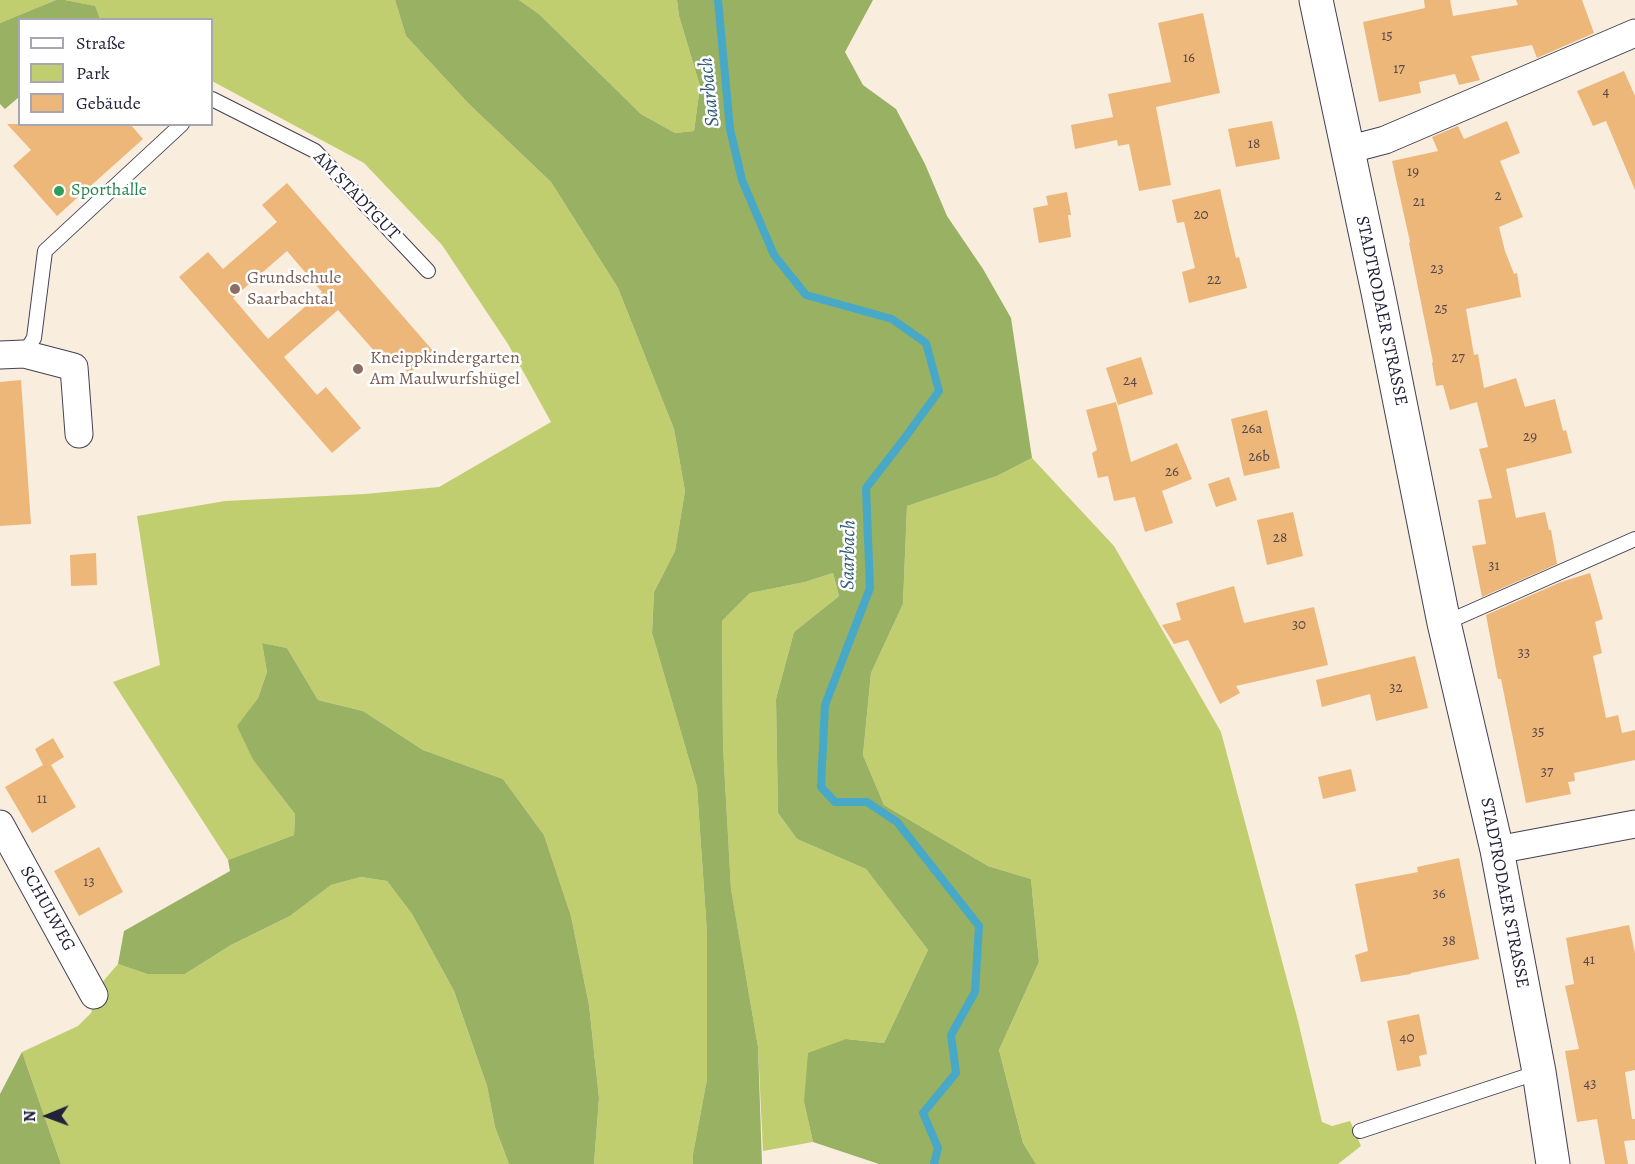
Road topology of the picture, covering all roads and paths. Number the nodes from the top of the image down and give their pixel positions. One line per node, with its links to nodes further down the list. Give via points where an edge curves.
1 (1316, 0): 5 (main road, STADTRODAER STRASSE)
2 (1635, 33): 5 (street, via 1385,140)
3 (213, 100): 6 (lane, AM STADTGUT, via 315,151)
4 (180, 126): 7 (lane, via 45,251 34,338)
5 (1347, 150): 10 (main road, STADTRODAER STRASSE)
6 (428, 271)
7 (12, 354): 8 (street, via 74,367)
8 (78, 434)
9 (1635, 539): 10 (lane)
10 (1444, 623): 13 (main road, STADTRODAER STRASSE)
11 (0, 824): 14 (street, SCHULWEG)
12 (1635, 824): 13 (street)
13 (1497, 850): 15 (main road, STADTRODAER STRASSE)
14 (94, 995)
15 (1539, 1072): 16 (lane); 17 (main road, STADTRODAER STRASSE)
16 (1360, 1131)
17 (1553, 1164)

